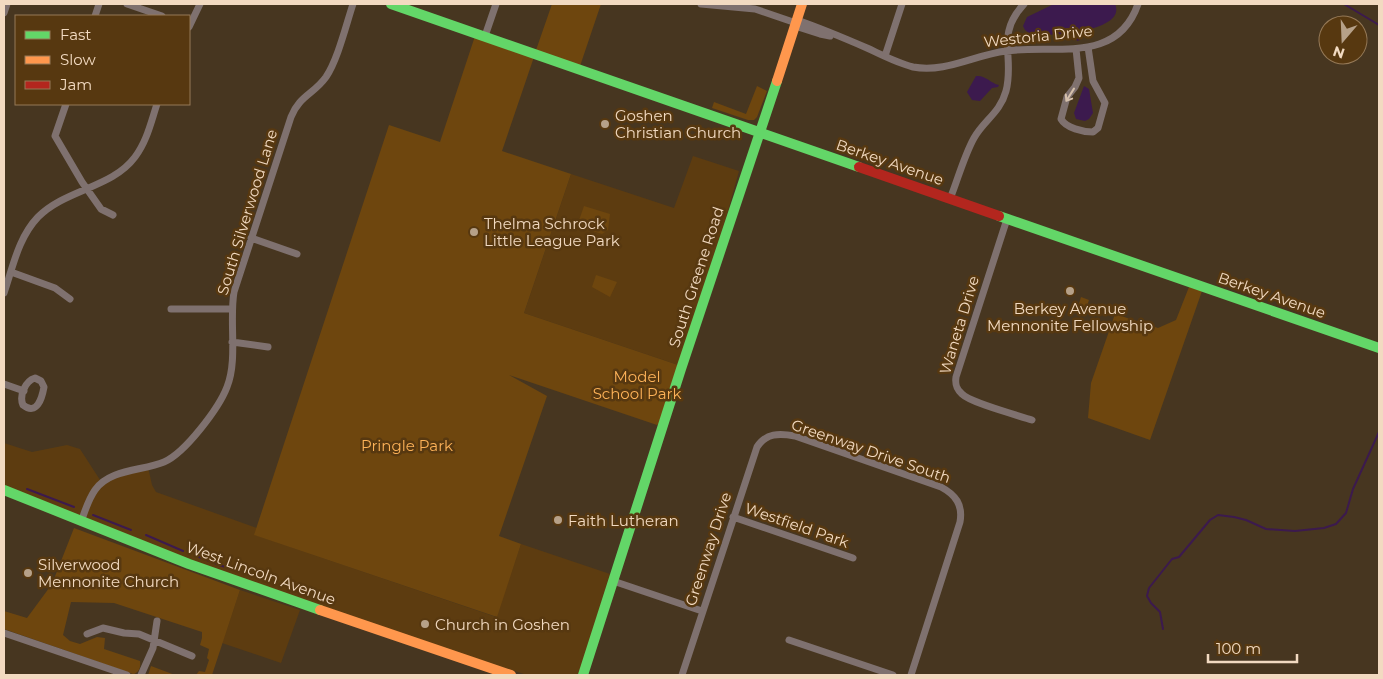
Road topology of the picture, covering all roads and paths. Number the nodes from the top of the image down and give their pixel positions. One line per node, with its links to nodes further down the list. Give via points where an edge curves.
1 (7, 4): 12 (street)
2 (126, 4): 13 (street)
3 (200, 4): 15 (street)
4 (353, 4): 28 (street, South Silverwood Lane, via 327,76 293,111)
5 (391, 4): 16 (street, Berkey Avenue)
6 (496, 4): 16 (street)
7 (701, 4): 14 (street, Westoria Drive, via 755,9)
8 (802, 4): 14 (street, South Greene Road)
9 (902, 4): 20 (street)
10 (1024, 4): 19 (street, via 1009,28)
11 (1138, 4): 17 (street, Westoria Drive, via 1118,35)
12 (4, 12)
13 (159, 15)
14 (796, 23): 20 (street, Westoria Drive, via 822,29); 23 (street, South Greene Road)
15 (190, 24)
16 (485, 36): 23 (street, Berkey Avenue)
17 (1088, 47): 18 (street, Westoria Drive); 18 (street, one-way to 17, via 1079,78 1067,97 1061,118 1068,126 1093,132 1098,128 1105,103 1093,81)
18 (1076, 49): 19 (street, Westoria Drive)
19 (1006, 51): 20 (street, Westoria Drive, via 943,68 904,64); 25 (street, via 1008,76 1002,102 974,138)
20 (884, 56)
21 (66, 105): 24 (street, via 55,136)
22 (157, 105): 24 (street, via 146,138 134,159 119,172)
23 (760, 132): 25 (street, Berkey Avenue); 46 (street, South Greene Road)
24 (86, 188): 26 (street, via 101,209); 30 (street, via 54,204 34,222 18,250)
25 (950, 199): 27 (street, Berkey Avenue)
26 (113, 215)
27 (1007, 219): 37 (street, Berkey Avenue); 40 (street, Waneta Drive, via 956,383 966,398)
28 (251, 238): 29 (street); 34 (street, South Silverwood Lane)
29 (297, 254)
30 (11, 272): 31 (street); 32 (street, via 55,288)
31 (4, 293)
32 (70, 299)
33 (171, 309): 34 (street)
34 (232, 309): 35 (street, South Silverwood Lane)
35 (232, 342): 36 (street); 44 (street, South Silverwood Lane, via 228,386 187,445 165,462 106,480 94,492)
36 (268, 347)
37 (1379, 348)
38 (4, 384): 39 (street)
39 (24, 391)
40 (1032, 420)
41 (768, 436): 43 (street, Greenway Drive, via 757,447); 60 (street, Greenway Drive South, via 795,436 941,487 960,503 962,515)
42 (4, 490): 44 (street, West Lincoln Avenue)
43 (733, 517): 45 (street, Westfield Park); 47 (street, Greenway Drive)
44 (81, 522): 56 (street, West Lincoln Avenue, via 241,583)
45 (853, 558)
46 (613, 581): 47 (street); 57 (street, South Greene Road)
47 (702, 611): 58 (street, Greenway Drive)
48 (157, 621): 51 (street)
49 (4, 633): 54 (street)
50 (87, 634): 51 (street, via 108,628)
51 (154, 639): 53 (street); 55 (street)
52 (789, 640): 59 (street)
53 (192, 656)
54 (127, 675)
55 (142, 675)
56 (511, 675)
57 (583, 675)
58 (682, 675)
59 (893, 675)
60 (912, 675)

